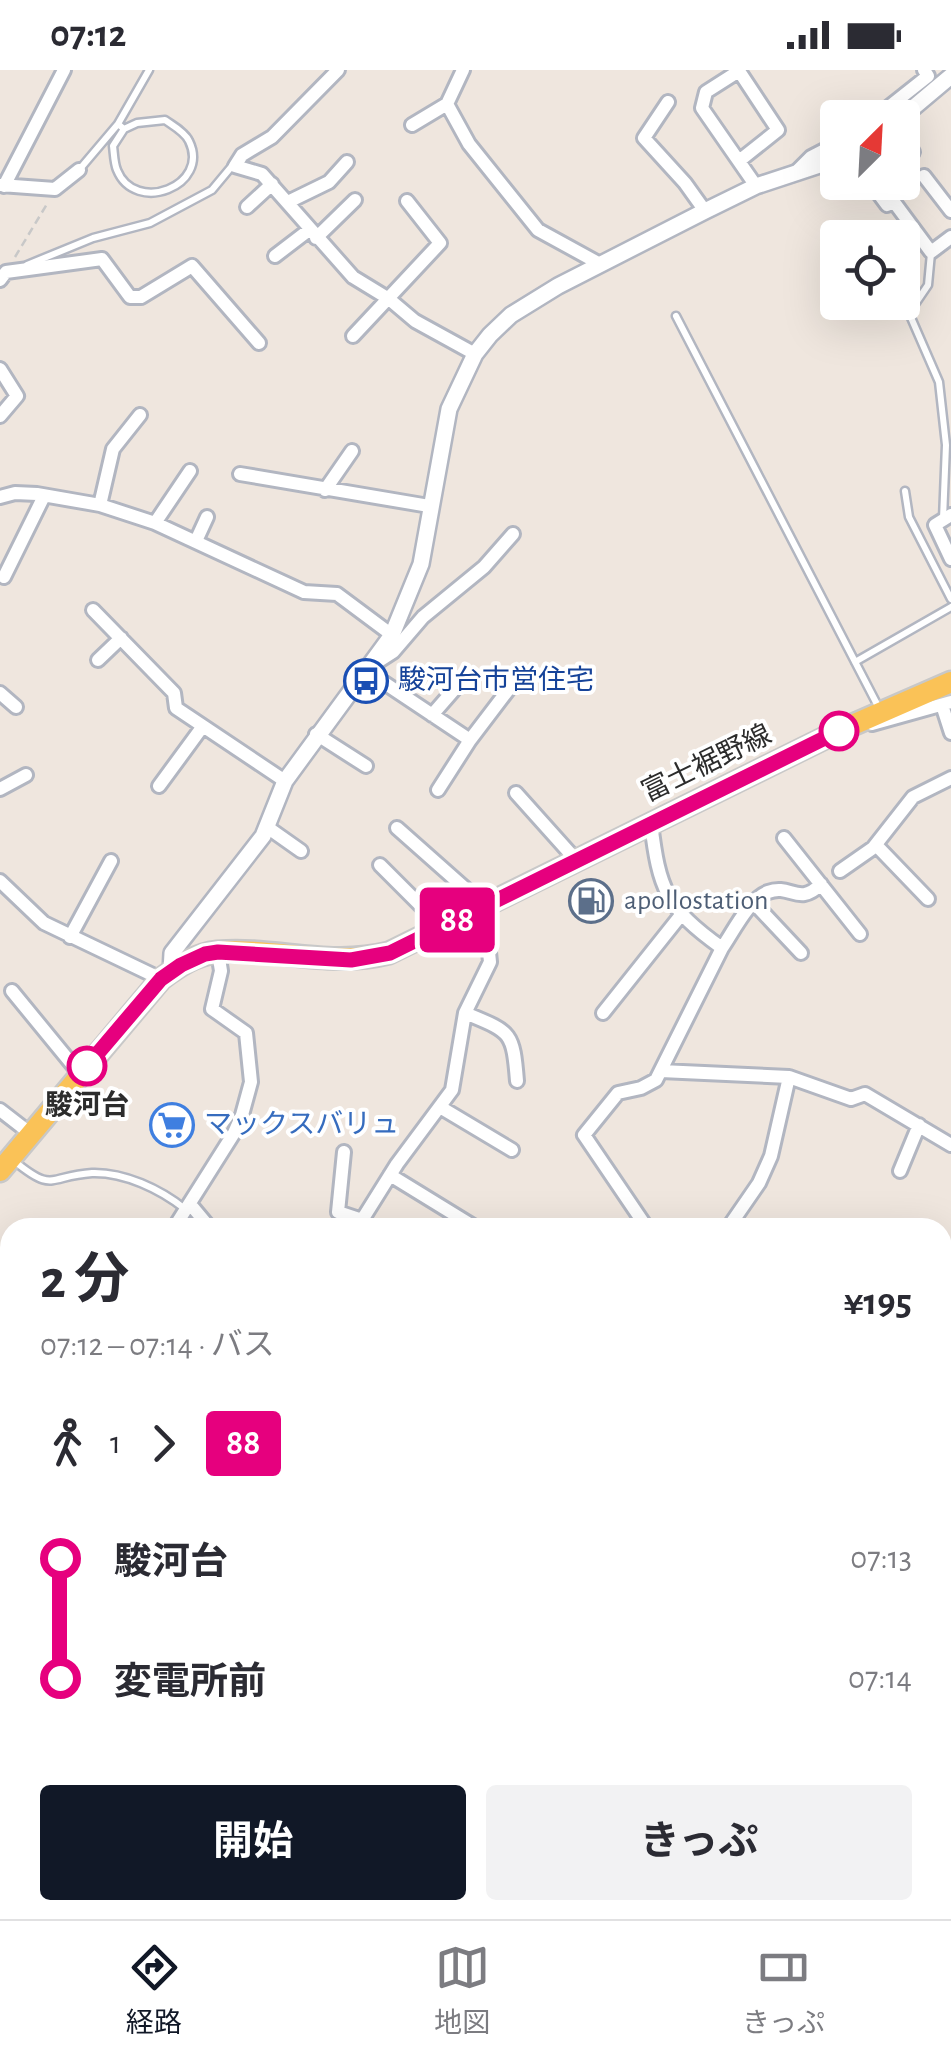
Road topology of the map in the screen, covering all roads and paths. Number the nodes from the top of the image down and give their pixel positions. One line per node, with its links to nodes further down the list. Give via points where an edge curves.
1 (64, 70): 22 (street)
2 (149, 70): 12 (lane)
3 (338, 70): 14 (street, via 272,138)
4 (463, 70): 10 (street)
5 (924, 70): 7 (street, via 928,76)
6 (951, 76): 9 (street)
7 (898, 100)
8 (668, 102): 30 (street, via 644,138)
9 (920, 102)
10 (447, 104): 11 (street); 36 (street, via 469,144 538,230)
11 (412, 125)
12 (121, 127): 12 (lane, via 149,120 175,127 189,139 185,178 156,193 126,182 112,146); 18 (lane)
13 (820, 152): 19 (street)
14 (236, 161): 21 (street); 37 (lane, via 212,190 150,223 93,238)
15 (347, 162): 27 (street, via 329,182)
16 (739, 162): 16 (street, via 778,130 738,71 706,92 702,108); 23 (street)
17 (820, 165): 19 (street)
18 (79, 170): 24 (street)
19 (796, 172): 23 (street)
20 (924, 176): 31 (street)
21 (272, 184): 27 (street); 29 (street)
22 (2, 186): 24 (street)
23 (756, 186): 30 (street)
24 (55, 189): 37 (path)
25 (355, 200): 32 (street)
26 (884, 200): 34 (street, via 894,202)
27 (290, 201): 32 (street)
28 (407, 201): 38 (street, via 440,242)
29 (247, 206)
30 (705, 211): 36 (street)
31 (951, 211)
32 (312, 234): 35 (street); 38 (street, via 353,277)
33 (951, 237): 34 (street)
34 (931, 252): 56 (lane, via 928,285 909,313 939,382)
35 (275, 256)
36 (600, 264): 42 (street, via 511,315)
37 (6, 275): 41 (street, via 102,259 130,298 192,266)
38 (389, 299): 40 (street); 42 (street)
39 (676, 316): 67 (lane)
40 (353, 336)
41 (258, 343)
42 (475, 354): 54 (street, via 450,409)
43 (0, 369): 45 (street, via 16,396)
44 (140, 415): 53 (street, via 113,450)
45 (0, 416)
46 (352, 451): 49 (street)
47 (190, 471): 57 (street)
48 (240, 474): 49 (street)
49 (325, 490): 54 (street)
50 (905, 491): 62 (lane, via 909,517)
51 (44, 496): 52 (street); 53 (street); 61 (street)
52 (0, 497)
53 (100, 505): 57 (street)
54 (429, 506): 64 (street, via 421,564)
55 (207, 517): 59 (street)
56 (947, 518): 60 (street, via 935,525)
57 (155, 524): 59 (street)
58 (513, 534): 68 (street, via 393,652)
59 (196, 542): 64 (street, via 304,592 337,594)
60 (951, 559)
61 (4, 577)
62 (951, 603): 67 (lane)
63 (94, 610): 65 (street)
64 (392, 635): 68 (street)
65 (121, 638): 66 (street); 79 (street, via 174,693 176,708)
66 (98, 660)
67 (855, 662): 77 (lane)
68 (365, 670): 78 (street); 82 (street)
69 (951, 670): 74 (street)
70 (521, 673): 83 (street)
71 (951, 682): 74 (main road, 富士裾野線)
72 (458, 684): 78 (street)
73 (0, 693): 76 (street)
74 (906, 702): 77 (main road, 富士裾野線)
75 (947, 704): 80 (street); 81 (street)
76 (16, 706)
77 (881, 712): 80 (main road, 富士裾野線)
78 (432, 715): 83 (street)
79 (203, 726): 87 (street); 88 (street)
80 (841, 730): 92 (main road, 富士裾野線)
81 (951, 733)
82 (316, 734): 84 (street); 87 (street)
83 (470, 740): 90 (street)
84 (366, 766)
85 (26, 775): 89 (street)
86 (951, 778): 96 (street, via 914,797)
87 (285, 780): 93 (street)
88 (160, 786)
89 (0, 790)
90 (438, 790)
91 (516, 792): 98 (street)
92 (651, 822): 98 (main road, 富士裾野線); 107 (street, via 657,872)
93 (267, 827): 97 (street); 115 (street, via 172,952)
94 (398, 828): 106 (street)
95 (784, 838): 103 (street)
96 (876, 845): 101 (street); 104 (street)
97 (300, 850)
98 (576, 860): 106 (main road, 富士裾野線)
99 (111, 861): 111 (street)
100 (380, 865): 109 (street)
101 (840, 871)
102 (0, 881): 111 (street, via 44,924)
103 (820, 884): 105 (street, via 800,896 768,892); 110 (street)
104 (928, 899)
105 (754, 903): 112 (street); 114 (street)
106 (486, 906): 108 (main road, 富士裾野線)
107 (681, 916): 112 (street); 118 (street)
108 (463, 917): 109 (main road, 富士裾野線); 117 (street, via 490,962)
109 (442, 927): 113 (main road, 富士裾野線, via 390,953 351,960)
110 (860, 934)
111 (70, 938): 115 (street)
112 (722, 948): 121 (street)
113 (218, 952): 115 (main road, 富士裾野線); 135 (street, via 212,1009 246,1033 250,1082 234,1134)
114 (801, 953)
115 (166, 975): 122 (main road, 富士裾野線)
116 (12, 991): 122 (street)
117 (465, 1013): 120 (street, via 502,1028); 125 (street, via 458,1068)
118 (603, 1013)
119 (530, 1040): 120 (street)
120 (514, 1044): 124 (street)
121 (661, 1071): 123 (street); 141 (street, via 641,1088 618,1093 584,1136)
122 (80, 1074): 128 (main road, 富士裾野線)
123 (789, 1077): 127 (street, via 851,1099 865,1094); 142 (street, via 770,1156)
124 (516, 1081)
125 (440, 1106): 130 (street); 134 (street)
126 (0, 1110): 128 (street)
127 (919, 1125): 129 (street); 133 (street)
128 (30, 1134): 132 (main road, 富士裾野線)
129 (951, 1145)
130 (512, 1150)
131 (344, 1152): 138 (street, via 338,1212)
132 (5, 1164): 135 (lane, via 45,1181 92,1173 134,1180)
133 (900, 1171)
134 (390, 1175): 139 (street); 140 (street)
135 (188, 1207): 136 (street); 137 (street)
136 (181, 1218)
137 (200, 1218)
138 (348, 1218)
139 (361, 1218)
140 (460, 1218)
141 (641, 1218)
142 (735, 1218)

